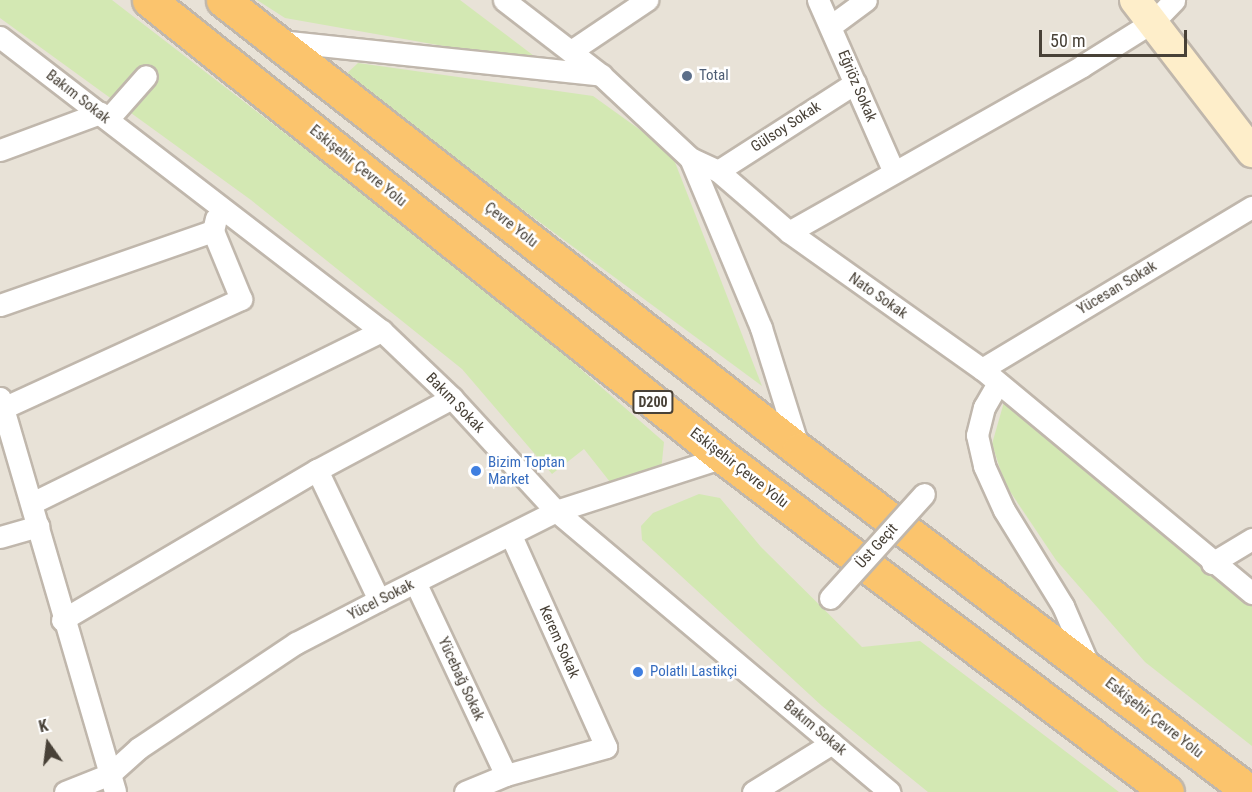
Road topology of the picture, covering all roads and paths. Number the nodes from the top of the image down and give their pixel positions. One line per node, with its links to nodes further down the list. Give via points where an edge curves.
1 (149, 0): 33 (highway, Eskişehir Çevre Yolu / D200)
2 (223, 0): 11 (highway, Çevre Yolu)
3 (504, 0): 12 (street, Nato Sokak)
4 (647, 0): 12 (street)
5 (818, 0): 9 (street, Eğriöz Sokak)
6 (866, 0): 9 (street)
7 (1174, 0): 8 (street)
8 (1145, 11): 18 (street); 21 (street)
9 (832, 25): 15 (street, Eğriöz Sokak)
10 (0, 38): 16 (street, Bakım Sokak)
11 (276, 41): 13 (street); 32 (highway, Çevre Yolu)
12 (571, 51): 13 (street, Nato Sokak)
13 (602, 75): 19 (street, Nato Sokak)
14 (146, 76): 16 (street)
15 (855, 83): 20 (street, Gülsoy Sokak); 21 (street, Eğriöz Sokak)
16 (104, 116): 17 (street); 23 (street, Bakım Sokak)
17 (0, 150)
18 (1252, 152)
19 (690, 158): 20 (street, Nato Sokak); 32 (street, via 761,328)
20 (718, 171): 25 (street, Nato Sokak)
21 (894, 172): 25 (street)
22 (1252, 207): 28 (street, Yücesan Sokak)
23 (219, 208): 24 (street); 27 (street, Bakım Sokak)
24 (213, 231): 26 (street); 31 (street, via 241,299)
25 (789, 232): 28 (street, Nato Sokak)
26 (0, 305)
27 (382, 331): 30 (street, Bakım Sokak); 36 (street)
28 (982, 369): 29 (street, Nato Sokak)
29 (998, 383): 42 (street, Nato Sokak); 48 (street, via 984,407 977,435 984,466 1004,510 1063,606)
30 (452, 398): 34 (street); 37 (street, Bakım Sokak)
31 (2, 403): 36 (street)
32 (799, 450): 48 (highway, Eskişehir Çevre Yolu)
33 (723, 457): 37 (street, Yücel Sokak); 56 (highway, Eskişehir Çevre Yolu / D200)
34 (317, 470): 46 (street); 47 (street)
35 (924, 494): 45 (street, Üst Geçit, bridge)
36 (32, 503): 38 (street)
37 (556, 511): 39 (street, Yücel Sokak); 49 (street, Bakım Sokak)
38 (38, 526): 40 (street); 47 (street)
39 (511, 536): 43 (street, Yücel Sokak); 50 (street, Kerem Sokak, via 606,747)
40 (0, 537)
41 (1252, 539): 42 (street)
42 (1212, 563): 44 (street, Nato Sokak)
43 (415, 582): 46 (street, Yücel Sokak); 50 (street, Yücebağ Sokak)
44 (1252, 593)
45 (830, 598)
46 (379, 600): 51 (street, Yücel Sokak, via 296,643 139,748)
47 (62, 620): 51 (street)
48 (1091, 669): 57 (highway, Eskişehir Çevre Yolu)
49 (832, 742): 54 (street); 55 (street, Bakım Sokak)
50 (506, 775): 53 (street)
51 (112, 783): 52 (street, Yücel Sokak)
52 (65, 792)
53 (465, 792)
54 (753, 792)
55 (890, 792)
56 (1167, 792)
57 (1250, 792)

